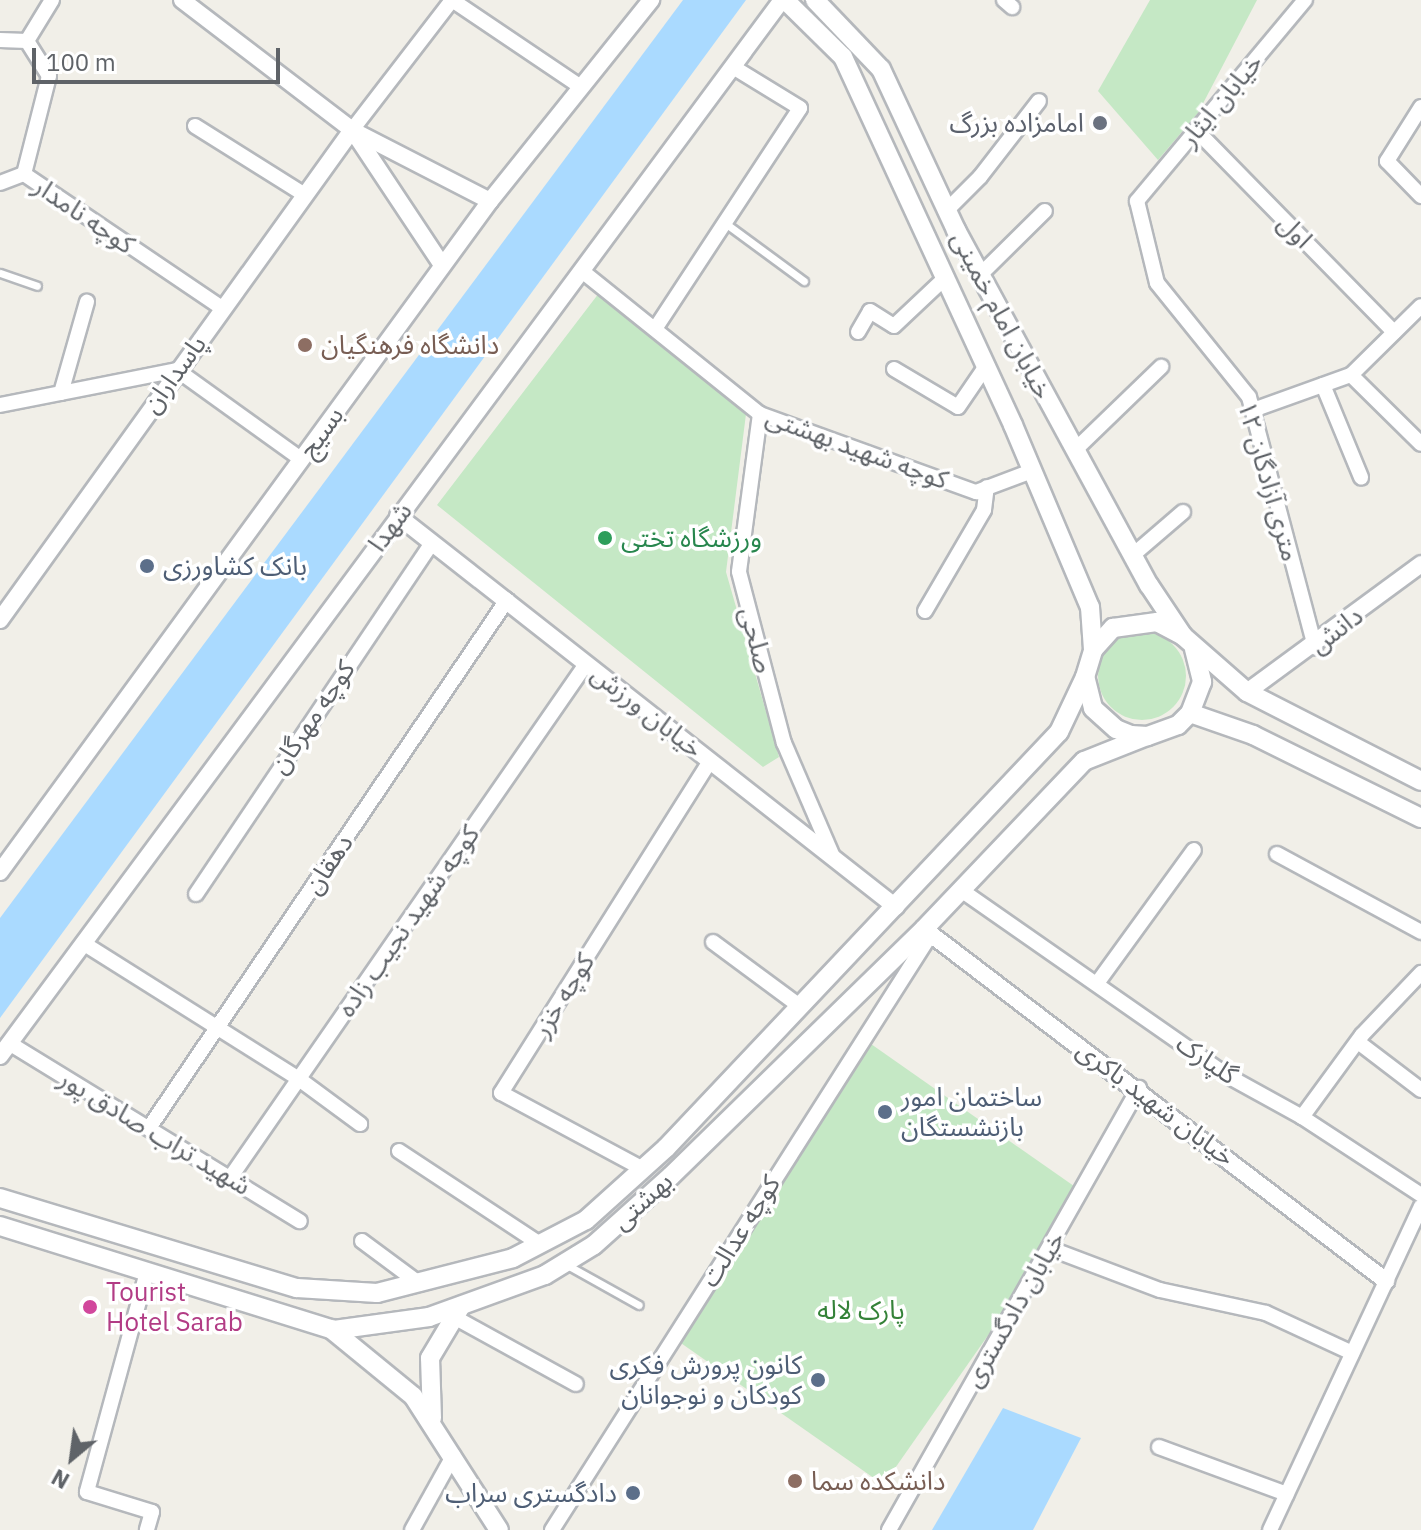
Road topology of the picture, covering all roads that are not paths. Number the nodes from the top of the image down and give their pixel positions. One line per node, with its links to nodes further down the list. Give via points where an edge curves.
1 (52, 0): 9 (street)
2 (182, 0): 15 (street)
3 (452, 0): 11 (street); 15 (street)
4 (651, 0): 11 (street, بسیج)
5 (784, 0): 10 (street, شهدا); 30 (main road, خیابان امام خمینی, via 843,57)
6 (815, 0): 23 (main road, خیابان امام خمینی, via 881,69)
7 (1305, 0): 16 (street, خیابان ایثار)
8 (0, 40): 9 (street)
9 (27, 41): 17 (street, کوچه نامدار, via 49,76)
10 (733, 67): 25 (street, via 800,108); 27 (street, شهدا)
11 (581, 87): 21 (street, بسیج)
12 (1039, 101): 23 (street)
13 (1421, 107): 20 (street, via 1387,161)
14 (195, 126): 19 (street)
15 (352, 130): 19 (street, پاسداران); 21 (street); 26 (street)
16 (1196, 130): 22 (street, خیابان ایثار); 38 (street, اول)
17 (24, 174): 18 (street); 35 (street, کوچه نامدار)
18 (0, 183)
19 (305, 195): 35 (street, پاسداران)
20 (1421, 196)
21 (490, 201): 26 (street, بسیج)
22 (1137, 201): 47 (street, ۱۲ متری آزادگان, via 1157,283 1249,397)
23 (947, 210): 29 (main road, خیابان امام خمینی)
24 (1045, 211): 29 (street)
25 (725, 223): 31 (lane); 36 (street)
26 (442, 265): 51 (street, بسیج)
27 (582, 271): 36 (street, کوچه شهید بهشتی); 56 (street, شهدا)
28 (0, 273): 32 (lane)
29 (980, 275): 50 (main road, خیابان امام خمینی)
30 (945, 278): 37 (street, via 894,326 870,311); 39 (main road, خیابان امام خمینی)
31 (804, 281)
32 (37, 286)
33 (87, 302): 45 (street)
34 (1421, 306): 38 (street)
35 (222, 308): 42 (street, پاسداران)
36 (655, 329): 48 (street, کوچه شهید بهشتی)
37 (858, 332)
38 (1394, 332): 43 (street)
39 (986, 366): 41 (street, via 958,407); 52 (main road, خیابان امام خمینی)
40 (1161, 367): 50 (street)
41 (894, 369)
42 (177, 370): 45 (street); 51 (street); 62 (street, پاسداران)
43 (1351, 375): 44 (street); 49 (street)
44 (1323, 385): 47 (street); 53 (street)
45 (61, 393): 46 (street)
46 (0, 405)
47 (1253, 410): 64 (street, ۱۲ متری آزادگان)
48 (760, 414): 54 (street, کوچه شهید بهشتی, via 976,492); 76 (street, صلحی, via 739,572 784,743)
49 (1421, 444)
50 (1075, 450): 58 (main road, خیابان امام خمینی)
51 (301, 459): 77 (street, بسیج)
52 (1032, 471): 54 (street, کوچه شهید بهشتی); 65 (main road, خیابان امام خمینی, via 1090,607)
53 (1361, 477)
54 (987, 487): 61 (street, via 984,510)
55 (1183, 512): 58 (street)
56 (398, 516): 57 (street, خیابان ورزش); 84 (street, شهدا)
57 (432, 543): 60 (street, خیابان ورزش); 79 (street, کوچه مهرگان)
58 (1133, 555): 63 (main road, خیابان امام خمینی)
59 (1421, 564): 64 (street, دانش)
60 (507, 600): 66 (street, خیابان ورزش); 88 (street, دهقان)
61 (925, 611)
62 (0, 620)
63 (1188, 643): 65 (main road, via 1142,620 1113,628); 68 (main road, خیابان امام خمینی); 69 (main road, via 1202,682)
64 (1315, 647): 68 (street, دانش)
65 (1093, 650): 67 (main road)
66 (586, 664): 71 (street, خیابان ورزش); 91 (street, کوچه شهید نجیب زاده)
67 (1085, 677): 70 (main road, via 1087,693 1103,720 1116,729); 80 (main road, بهشتی, via 1059,732)
68 (1247, 692): 72 (main road, خیابان امام خمینی)
69 (1190, 713): 70 (main road, via 1171,729); 73 (main road, via 1253,735)
70 (1147, 736): 78 (main road, بهشتی, via 1084,761)
71 (710, 761): 76 (street, خیابان ورزش); 98 (street, کوچه خزر, via 501,1093)
72 (1421, 781)
73 (1421, 818)
74 (1194, 850): 86 (street)
75 (1277, 854): 82 (street)
76 (833, 857): 80 (street, خیابان ورزش)
77 (0, 872)
78 (961, 890): 81 (main road, بهشتی); 86 (street, گلپارک)
79 (196, 894)
80 (896, 907): 81 (main road); 87 (main road, بهشتی)
81 (927, 932): 92 (street, خیابان شهید باکری); 108 (main road, بهشتی, via 671,1176 594,1245); 124 (street, کوچه عدالت)
82 (1421, 932)
83 (713, 942): 87 (street)
84 (83, 943): 88 (street); 90 (street, شهدا)
85 (1421, 973): 89 (street)
86 (1098, 982): 94 (street, گلپارک, via 1226,1075)
87 (801, 1007): 98 (main road, بهشتی)
88 (217, 1027): 91 (street); 96 (street, دهقان)
89 (1358, 1042): 93 (street); 94 (street)
90 (4, 1049): 96 (street, شهید تراب صادق پور)
91 (299, 1079): 95 (street); 99 (street, کوچه شهید نجیب زاده)
92 (1139, 1088): 110 (street, خیابان شهید باکری); 125 (street, خیابان دادگستری)
93 (1421, 1090)
94 (1302, 1117): 100 (street, گلپارک)
95 (360, 1124)
96 (149, 1128): 99 (street, شهید تراب صادق پور)
97 (399, 1151): 106 (street)
98 (643, 1169): 106 (main road, بهشتی, via 586,1220)
99 (230, 1178): 103 (street, شهید تراب صادق پور)
100 (1421, 1195)
101 (0, 1198): 111 (main road, بهشتی, via 297,1288 377,1293)
102 (1421, 1206): 110 (street)
103 (300, 1221)
104 (0, 1226): 109 (main road, بهشتی)
105 (362, 1241): 111 (street)
106 (540, 1244): 111 (main road, بهشتی, via 513,1258)
107 (1054, 1250): 115 (street, via 1160,1290 1266,1313)
108 (564, 1264): 112 (lane); 113 (main road, بهشتی)
109 (147, 1272): 114 (main road, بهشتی); 121 (street, via 87,1492 152,1512)
110 (1386, 1281): 115 (street)
111 (420, 1284)
112 (639, 1305)
113 (458, 1311): 114 (main road, بهشتی); 116 (street); 117 (main road, via 430,1358 428,1403)
114 (331, 1329): 117 (main road, via 413,1396)
115 (1352, 1353): 120 (street)
116 (576, 1384)
117 (433, 1425): 119 (main road)
118 (1159, 1447): 120 (street)
119 (453, 1456): 122 (street); 123 (main road)
120 (1287, 1494): 126 (street)
121 (147, 1530)
122 (412, 1530)
123 (499, 1530)
124 (552, 1530)
125 (889, 1530)
126 (1270, 1530)

